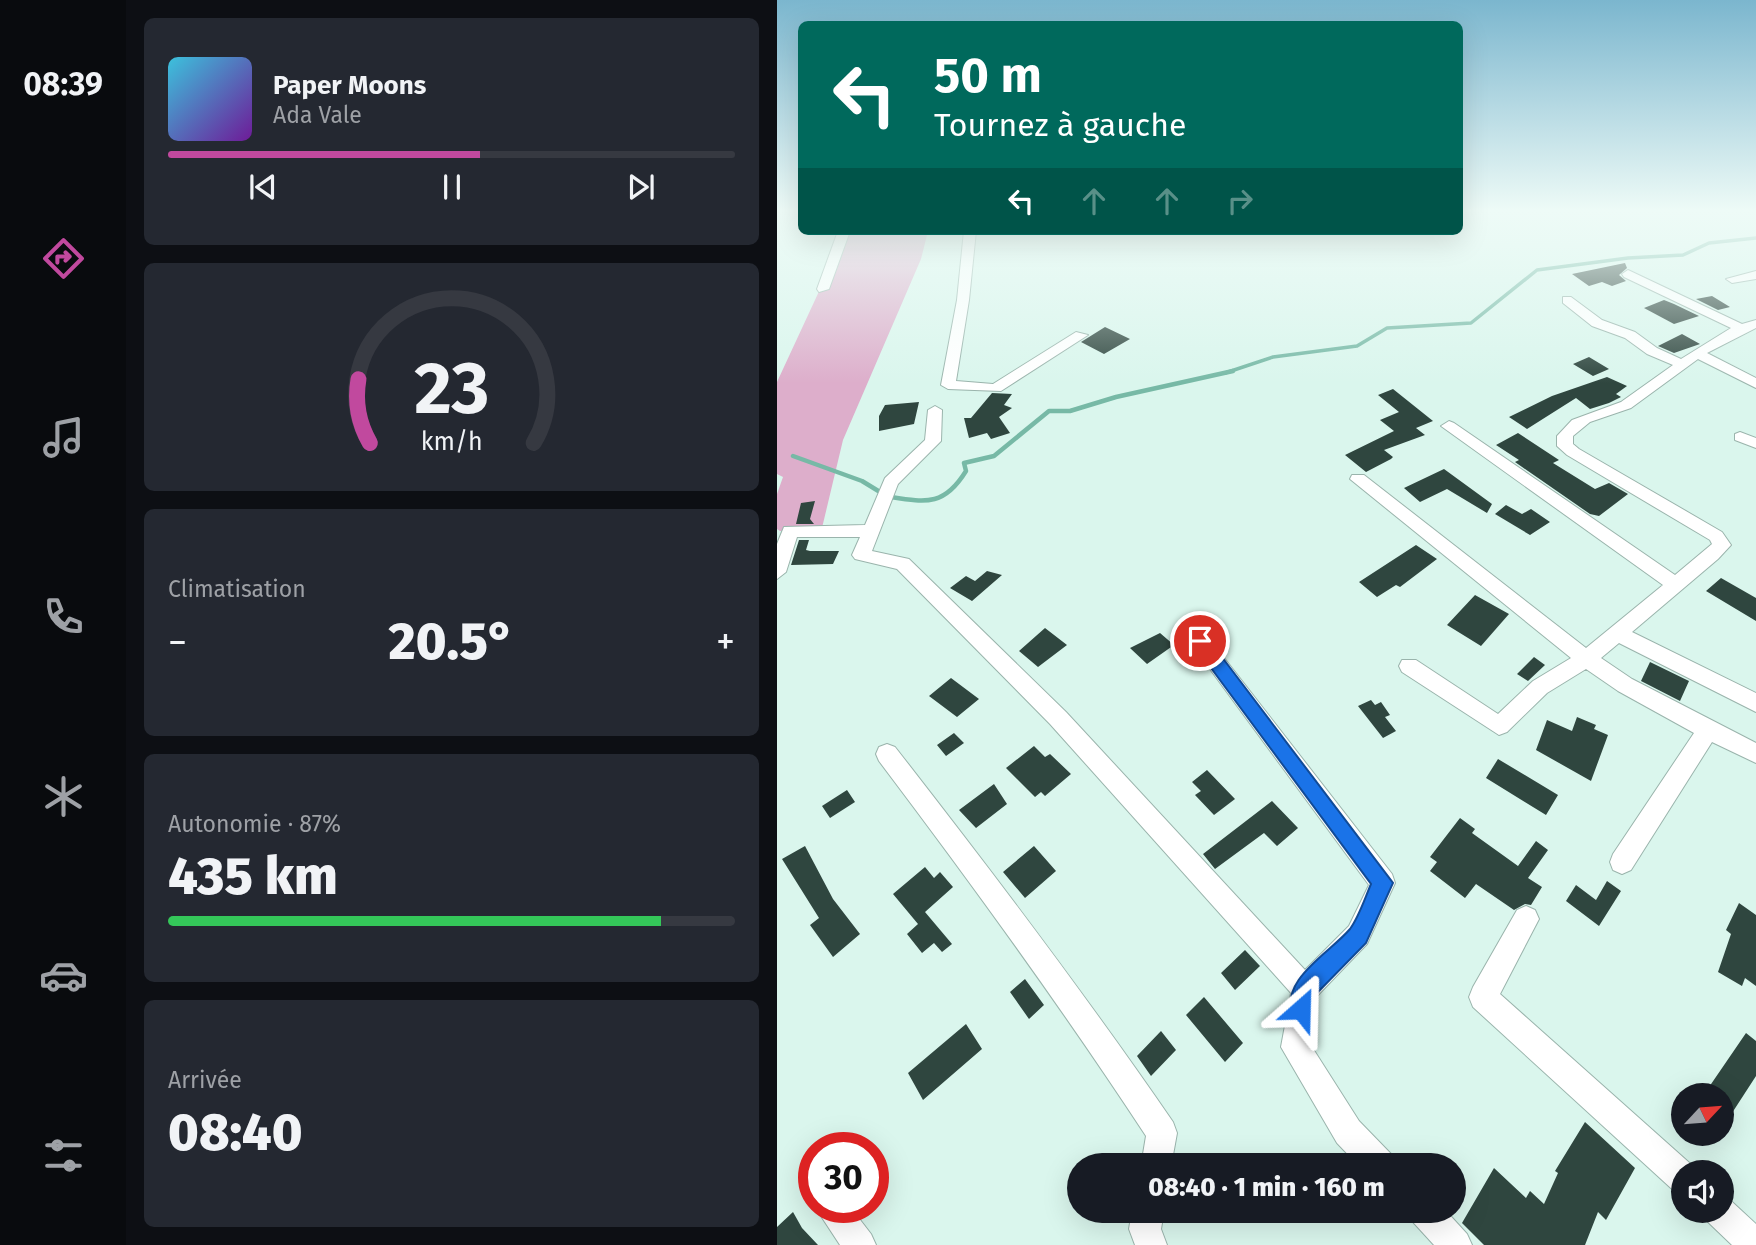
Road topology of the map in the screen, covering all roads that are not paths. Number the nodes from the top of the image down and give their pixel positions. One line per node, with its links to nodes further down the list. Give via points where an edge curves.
1 (831, 267): 6 (street)
2 (966, 267): 10 (street, via 949,385 996,388)
3 (1628, 274): 9 (street)
4 (1756, 275): 5 (street)
5 (1732, 279)
6 (823, 289)
7 (1567, 300): 11 (street, via 1597,323 1630,335 1652,351)
8 (1756, 324): 9 (street)
9 (1740, 328): 11 (street)
10 (1081, 335)
11 (1689, 359): 12 (street); 18 (street, via 1624,406 1582,419 1570,428 1564,442 1573,452 1721,540 1712,555)
12 (1756, 384)
13 (935, 410): 16 (street, via 933,441 891,482)
14 (1449, 426): 18 (street)
15 (1358, 479): 21 (street)
16 (871, 531): 17 (street, via 790,531); 29 (street, via 861,555 902,564 1058,718)
17 (777, 572)
18 (1674, 584): 19 (street)
19 (1619, 634): 21 (street); 23 (street)
20 (1200, 641): 29 (street, via 1383,883 1358,935)
21 (1586, 659): 22 (street, via 1540,687 1499,726); 24 (street)
22 (1409, 666)
23 (1756, 703)
24 (1708, 730): 25 (street); 27 (street)
25 (1756, 753)
26 (887, 754): 30 (street, via 1095,1033 1161,1133)
27 (1622, 862)
28 (1526, 919): 32 (street, via 1483,997)
29 (1305, 989): 31 (street, via 1294,1047 1348,1132)
30 (1158, 1153)
31 (1368, 1153)
32 (1671, 1167)
33 (843, 1223): 36 (street)
34 (1435, 1223): 37 (street)
35 (1732, 1223): 38 (street)
36 (860, 1245)
37 (1456, 1245)
38 (1755, 1245)

